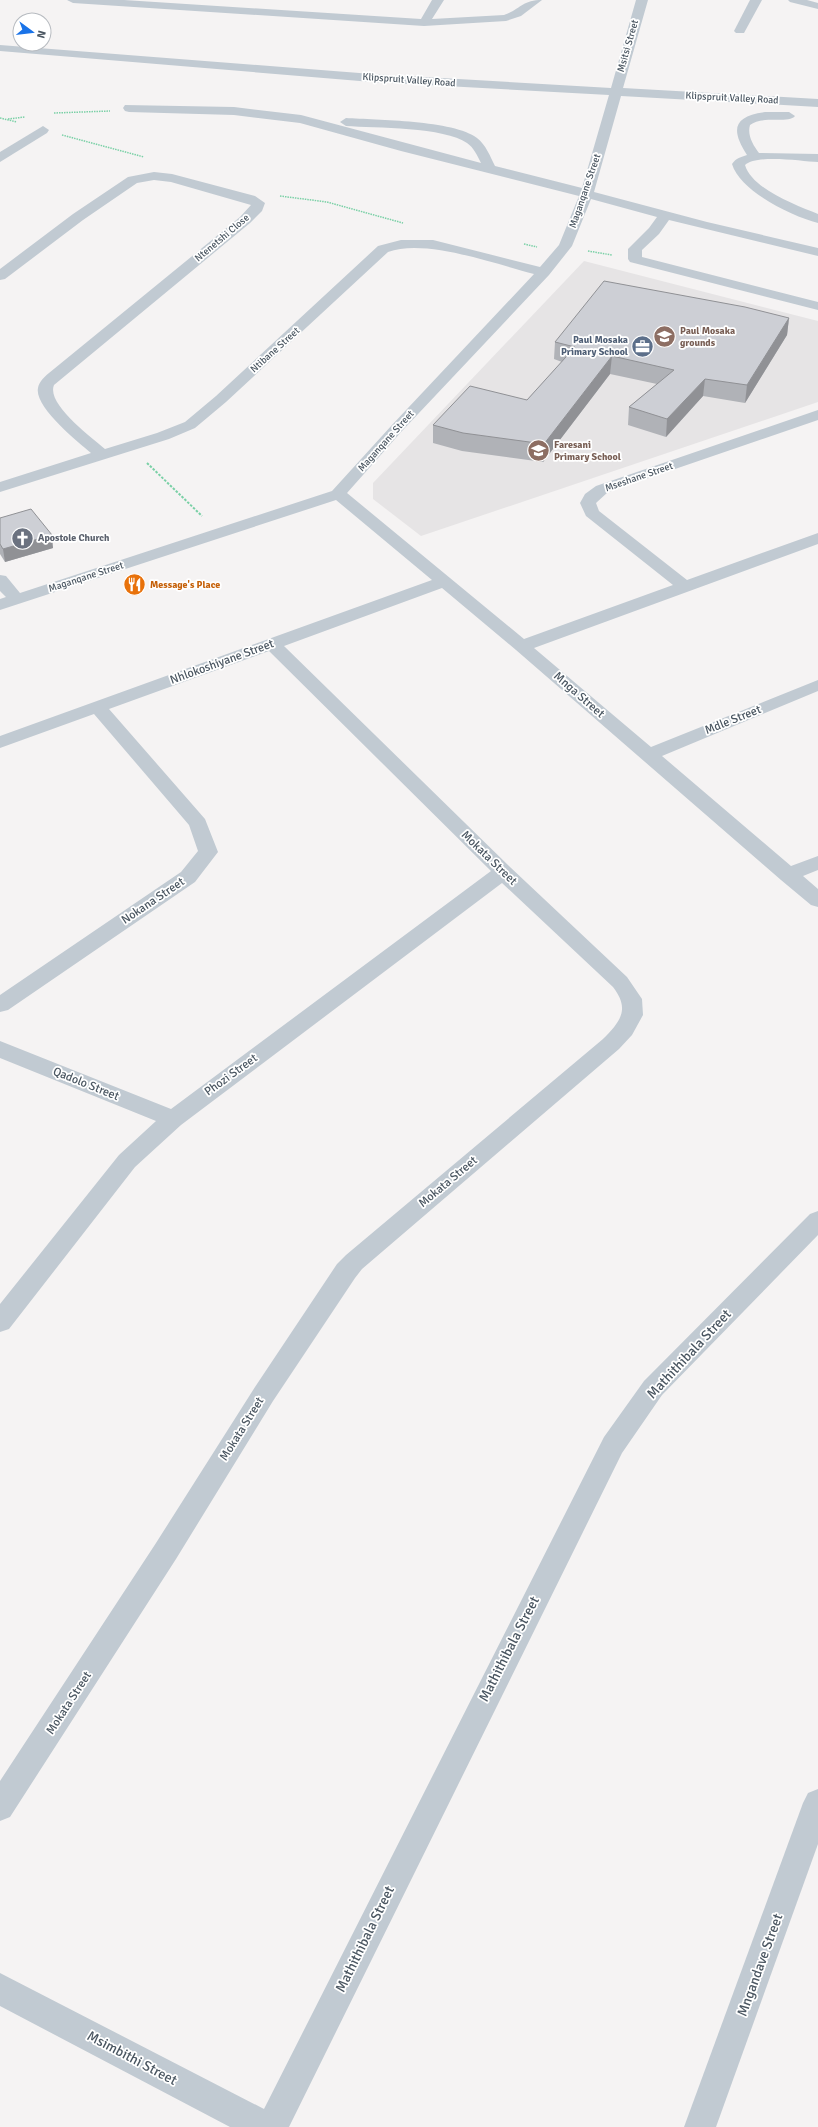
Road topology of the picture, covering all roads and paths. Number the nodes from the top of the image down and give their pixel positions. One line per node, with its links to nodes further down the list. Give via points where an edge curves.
1 (73, 0): 8 (street)
2 (438, 0): 8 (street)
3 (536, 0): 8 (street, via 517,14 506,18)
4 (642, 0): 14 (street, Msitsi Street)
5 (756, 0): 9 (street)
6 (794, 0): 7 (street)
7 (818, 6)
8 (424, 23)
9 (740, 31)
10 (0, 40): 11 (street)
11 (12, 41)
12 (52, 46): 14 (street, Klipspruit Valley Road, via 334,71)
13 (0, 48): 14 (street, Klipspruit Valley Road, via 372,78)
14 (616, 90): 15 (street, Klipspruit Valley Road); 16 (street, Klipspruit Valley Road); 30 (street, Maganqane Street)
15 (818, 97)
16 (818, 103)
17 (129, 108): 18 (path, via 100,113); 23 (street, via 234,111)
18 (49, 114)
19 (28, 116): 22 (path)
20 (804, 117): 26 (street, via 751,117 742,131)
21 (0, 118): 22 (path)
22 (7, 119): 24 (path)
23 (301, 119): 29 (street); 29 (street, via 458,134 474,142)
24 (43, 130): 25 (path); 27 (street)
25 (145, 157)
26 (755, 157): 28 (street); 33 (street, via 738,164 739,170 749,182 782,203)
27 (0, 158)
28 (818, 158)
29 (490, 169): 30 (street)
30 (587, 193): 32 (street); 37 (street, Maganqane Street)
31 (275, 195): 34 (path, via 300,196)
32 (665, 215): 38 (street); 39 (street, via 654,231 635,249)
33 (818, 219)
34 (409, 224)
35 (818, 236): 38 (street)
36 (522, 244): 37 (path)
37 (563, 249): 39 (path); 40 (street, Maganqane Street)
38 (811, 250)
39 (635, 259): 42 (street)
40 (544, 272): 44 (street, Ntibane Street, via 433,244 390,246 383,249 198,420); 47 (street, Maganqane Street)
41 (0, 276): 45 (street, Ntenetshi Close, via 78,217 133,180 154,176 172,178 258,203 257,208 245,220 58,373 46,386 46,394 53,407)
42 (818, 306)
43 (818, 415): 52 (street, Mseshane Street, via 602,489 591,497 588,503 592,513)
44 (129, 447): 45 (street, Ntibane Street); 48 (path)
45 (102, 455): 46 (street, Ntibane Street)
46 (0, 487)
47 (338, 494): 48 (street, Maganqane Street); 51 (street, Mnga Street)
48 (220, 533): 53 (street, Maganqane Street)
49 (818, 538): 52 (street)
50 (0, 580): 53 (street)
51 (443, 582): 55 (street, Nhlokoshiyane Street); 56 (street, Mnga Street)
52 (686, 587): 56 (street)
53 (17, 600): 54 (street, Maganqane Street)
54 (0, 605)
55 (272, 644): 58 (street, Nhlokoshiyane Street); 62 (street, Mokata Street)
56 (522, 646): 60 (street, Mnga Street)
57 (818, 685): 60 (street, Mdle Street)
58 (98, 708): 59 (street, Nhlokoshiyane Street); 65 (street, Nokana Street, via 198,824 208,852 188,877)
59 (0, 742)
60 (648, 755): 63 (street, Mnga Street)
61 (818, 862): 63 (street)
62 (503, 872): 67 (street, Phozi Street); 72 (street, Mokata Street, via 625,987 634,1006 626,1028 611,1044 346,1271 264,1394)
63 (788, 875): 64 (street, Mnga Street)
64 (818, 900)
65 (0, 1005)
66 (0, 1049): 67 (street, Qadolo Street)
67 (172, 1118): 69 (street, Phozi Street, via 127,1161)
68 (818, 1220): 75 (street, Mathithibala Street, via 653,1388 612,1445)
69 (7, 1300): 70 (street, Phozi Street)
70 (0, 1322)
71 (818, 1803): 76 (street, Mngandave Street)
72 (0, 1808)
73 (0, 1988): 74 (street, Msimbithi Street)
74 (264, 2127)
75 (272, 2127)
76 (700, 2127)

